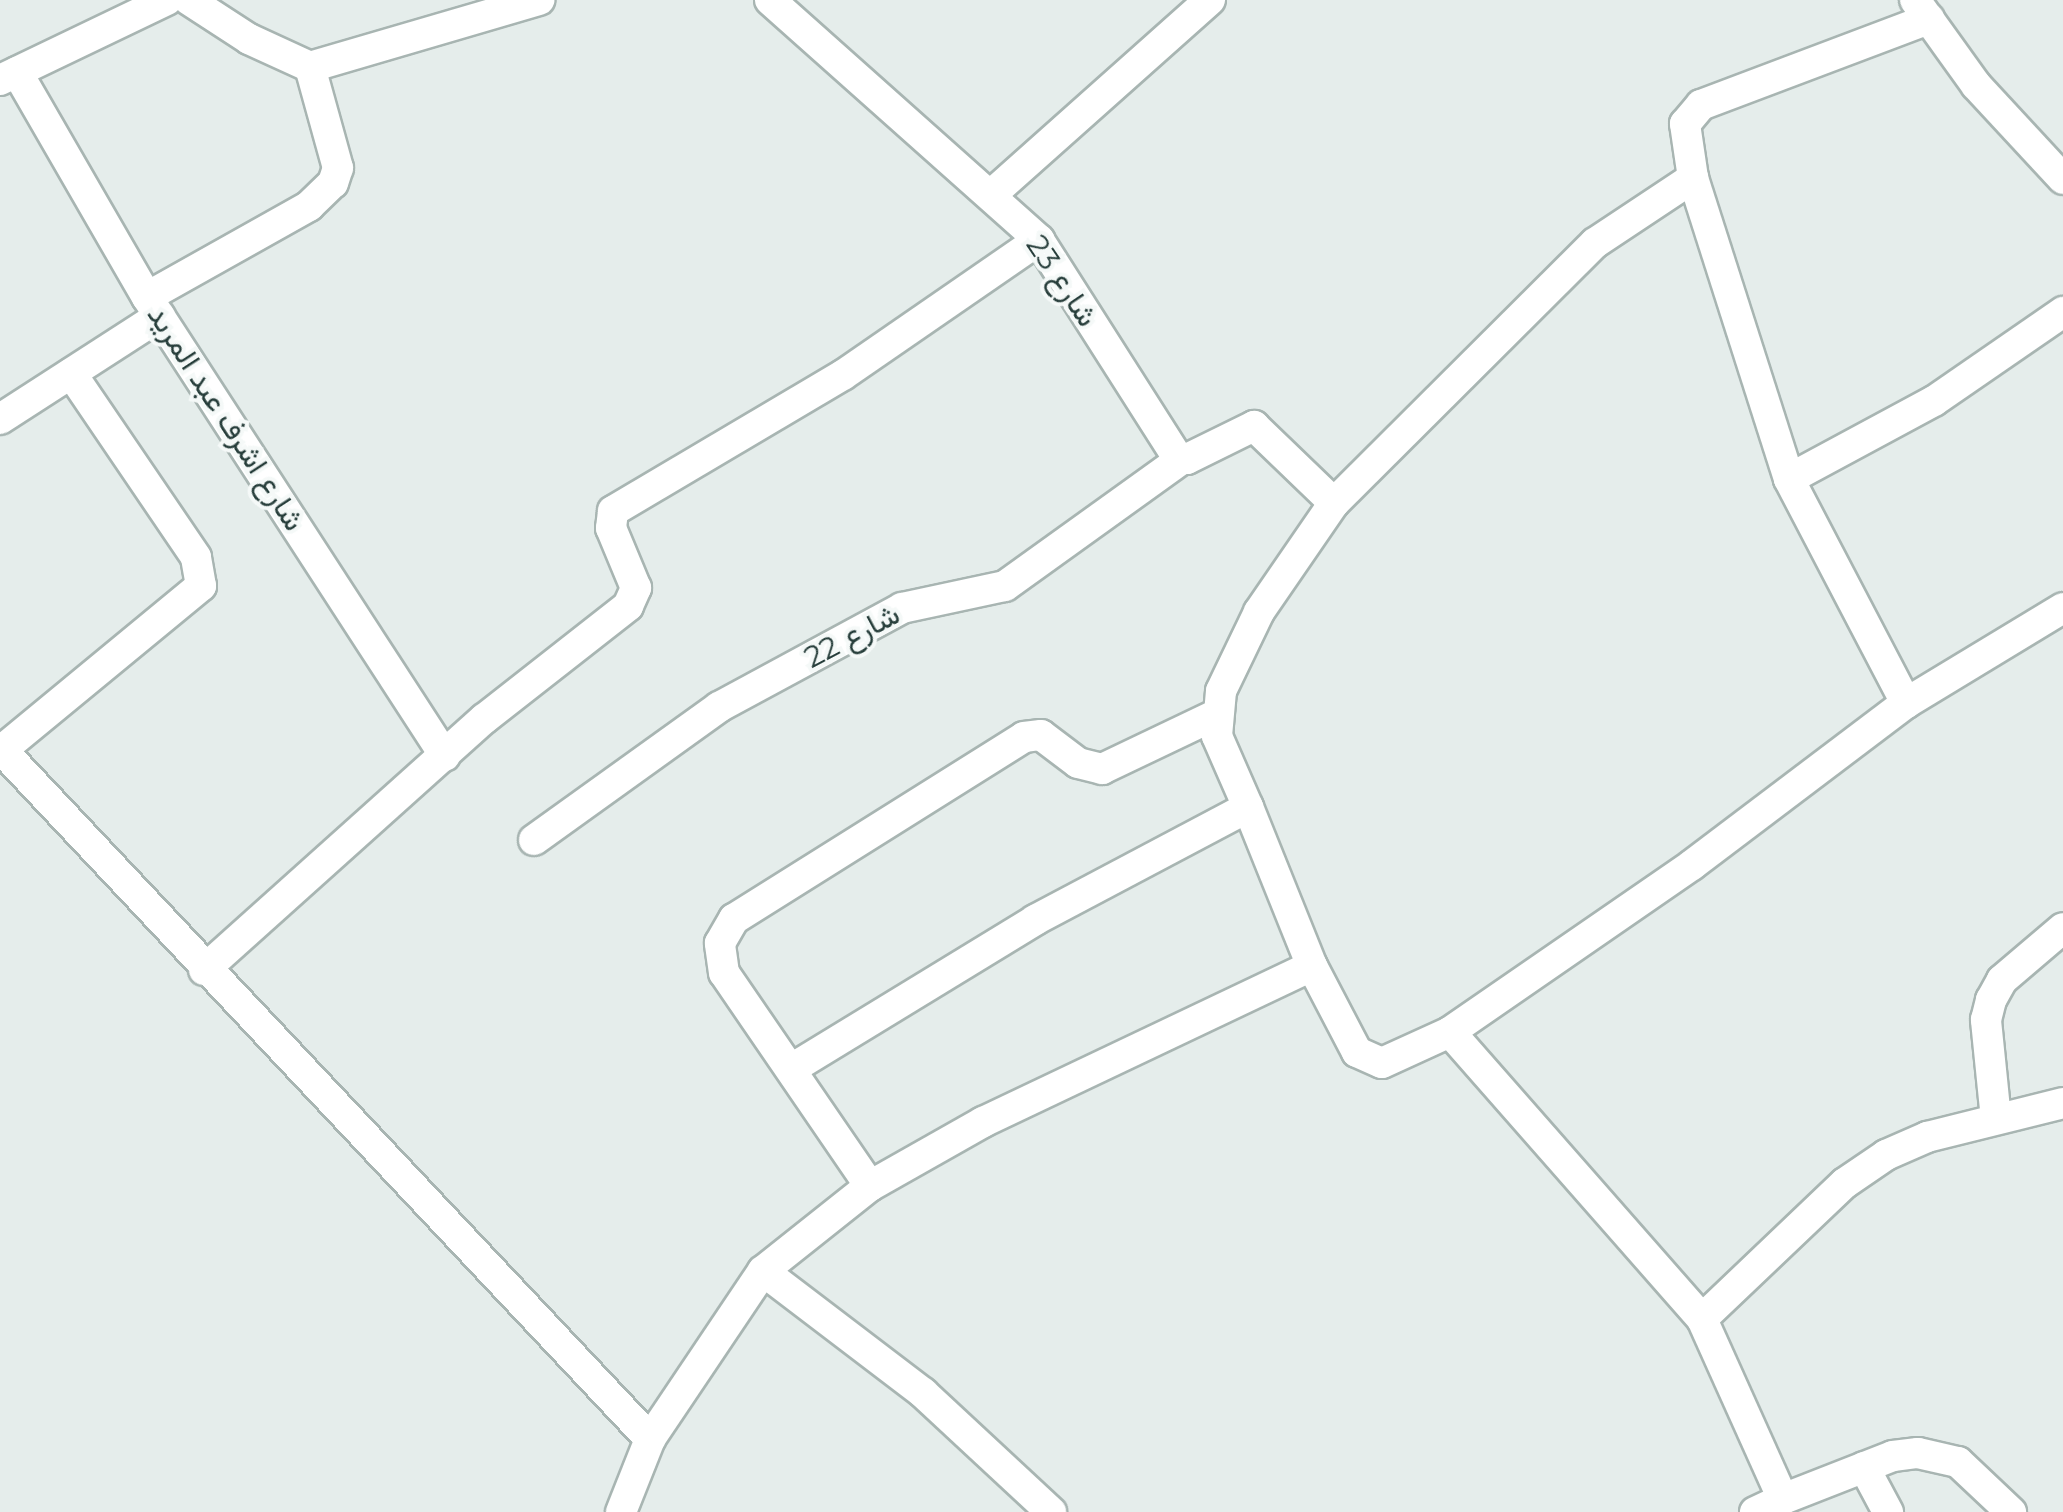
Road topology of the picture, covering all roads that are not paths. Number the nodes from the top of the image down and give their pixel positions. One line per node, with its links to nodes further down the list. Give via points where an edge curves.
1 (166, 0): 8 (street)
2 (189, 0): 7 (street, via 249,39)
3 (538, 0): 7 (street)
4 (770, 0): 11 (street, شارع 23)
5 (1210, 0): 11 (street)
6 (1922, 10): 9 (street, via 1700,104 1685,124); 10 (street, via 1976,85)
7 (310, 66): 13 (street, via 338,168 333,184)
8 (8, 76): 13 (street, شارع اشرف عبد المريد)
9 (1692, 178): 18 (street); 19 (street, via 1582,255)
10 (2063, 179)
11 (992, 194): 12 (street, شارع 23)
12 (1038, 240): 17 (street, شارع 23); 24 (street, via 844,375 614,510 611,528 636,596)
13 (154, 306): 15 (street); 24 (street, شارع اشرف عبد المريد)
14 (2063, 312): 18 (street, via 1934,401)
15 (70, 374): 16 (street); 23 (street, via 196,557 202,586)
16 (0, 419)
17 (1182, 459): 19 (street, via 1254,426); 26 (street, شارع 22, via 1005,586 902,608 719,707)
18 (1788, 478): 21 (street)
19 (1334, 504): 22 (street, via 1259,612 1231,663)
20 (2063, 608): 21 (street)
21 (1906, 703): 30 (street, via 1633,907)
22 (1215, 715): 25 (street, via 1221,751); 31 (street, via 1102,768 1078,763 1041,735 1024,737 734,919 720,943 724,973)
23 (1, 749): 29 (street)
24 (445, 756): 29 (street)
25 (1248, 807): 28 (street); 31 (street, via 1035,920)
26 (534, 840)
27 (2063, 928): 33 (street, via 2002,980 1991,1000 1986,1020)
28 (1312, 966): 30 (street, via 1346,1036 1369,1061 1404,1056); 34 (street, via 968,1130)
29 (204, 970): 37 (street)
30 (1450, 1032): 36 (street)
31 (793, 1068): 34 (street)
32 (2063, 1103): 33 (street)
33 (1996, 1118): 36 (street, via 1927,1137 1859,1174)
34 (870, 1186): 35 (street)
35 (764, 1271): 37 (street); 41 (street, via 923,1393)
36 (1702, 1318): 39 (street)
37 (650, 1439): 40 (street)
38 (1864, 1468): 39 (street); 42 (street); 43 (street, via 1893,1456 1932,1454 1966,1468)
39 (1769, 1506)
40 (621, 1512)
41 (1051, 1512)
42 (1888, 1512)
43 (2011, 1512)

